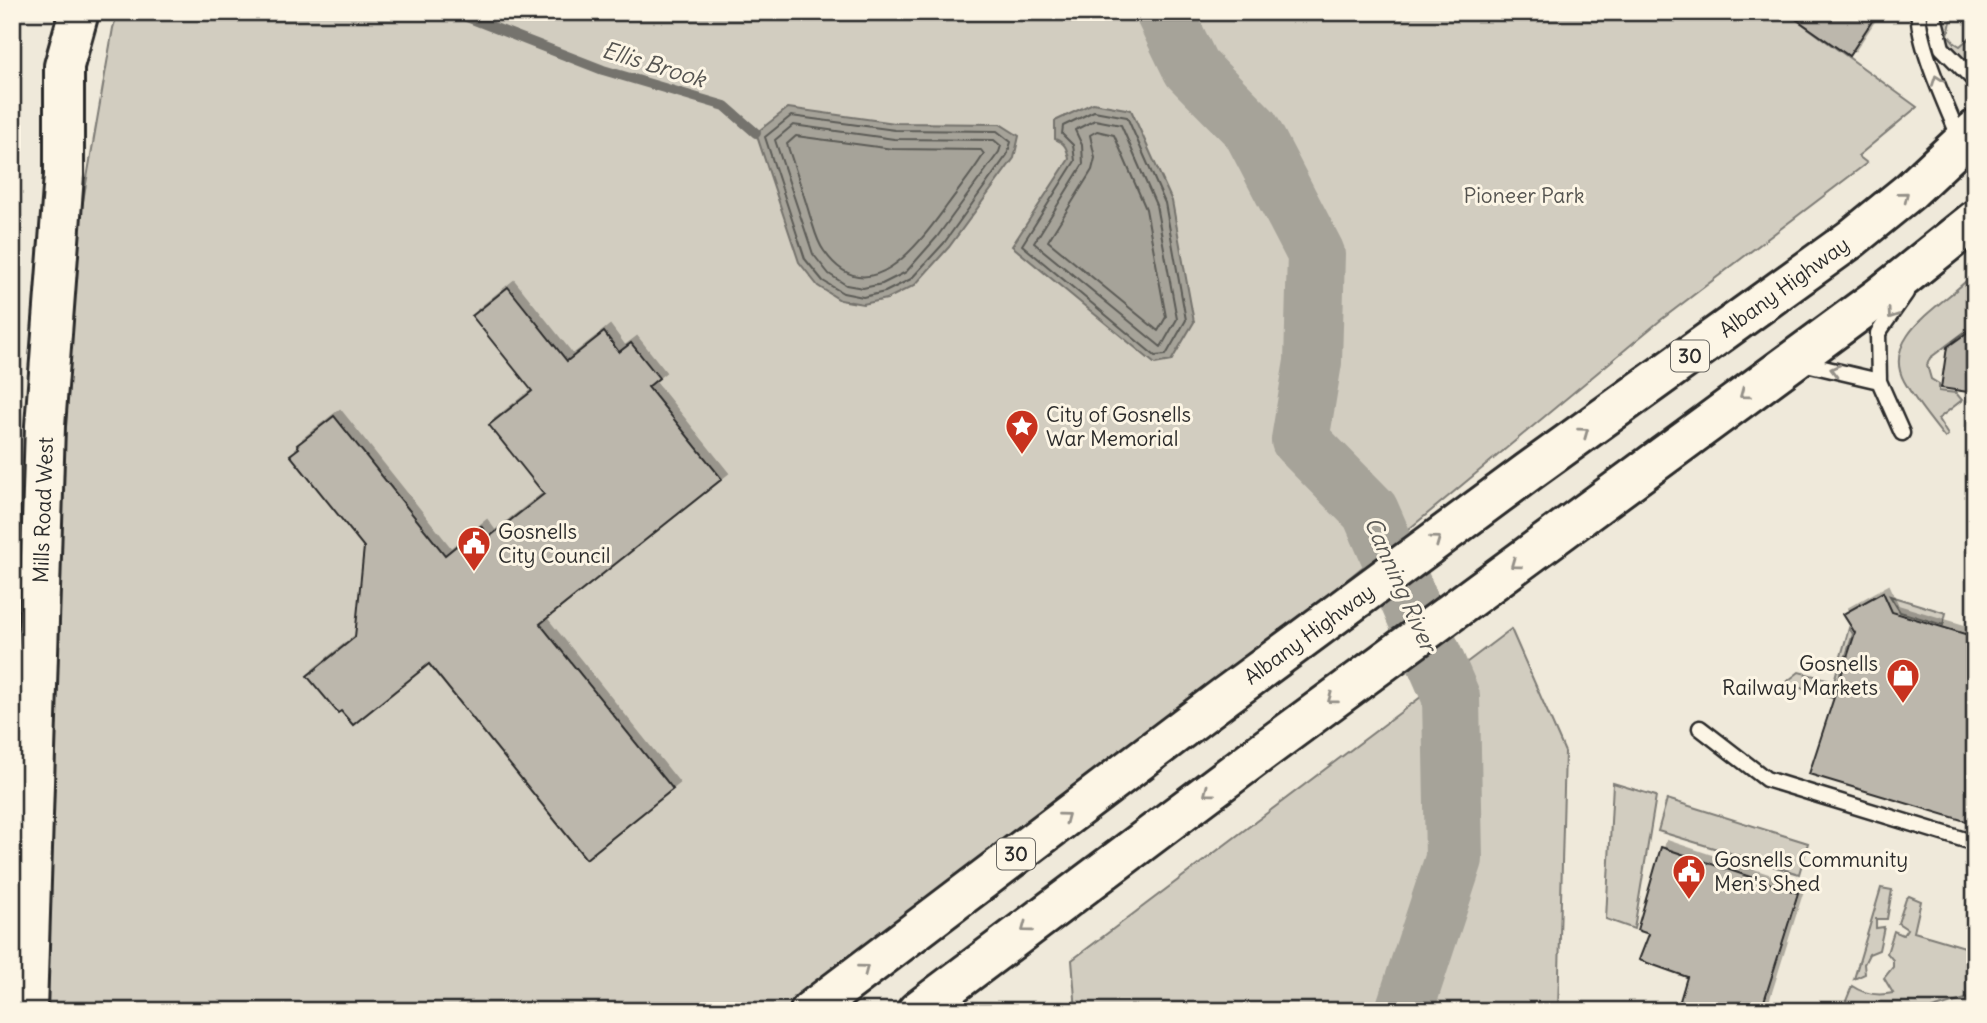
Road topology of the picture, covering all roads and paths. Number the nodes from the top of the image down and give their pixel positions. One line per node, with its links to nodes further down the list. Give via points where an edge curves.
1 (79, 12): 12 (main road, Mills Road West, via 64,66 64,175 46,426)
2 (1919, 12): 5 (lane, one-way to 2, via 1937,83 1918,23)
3 (1933, 12): 4 (lane, via 1942,48)
4 (1975, 81)
5 (1968, 136): 13 (main road, Albany Highway / 30, one-way to 5, via 1224,697 1851,239)
6 (1962, 231): 7 (main road); 8 (lane, one-way to 8, via 1912,284 1878,333)
7 (1790, 360): 8 (lane, one-way to 7); 14 (main road, one-way to 14)
8 (1879, 381): 9 (lane)
9 (1902, 433)
10 (1700, 727): 11 (lane, via 1766,779)
11 (1975, 843)
12 (27, 1011)
13 (810, 1011)
14 (917, 1011)

